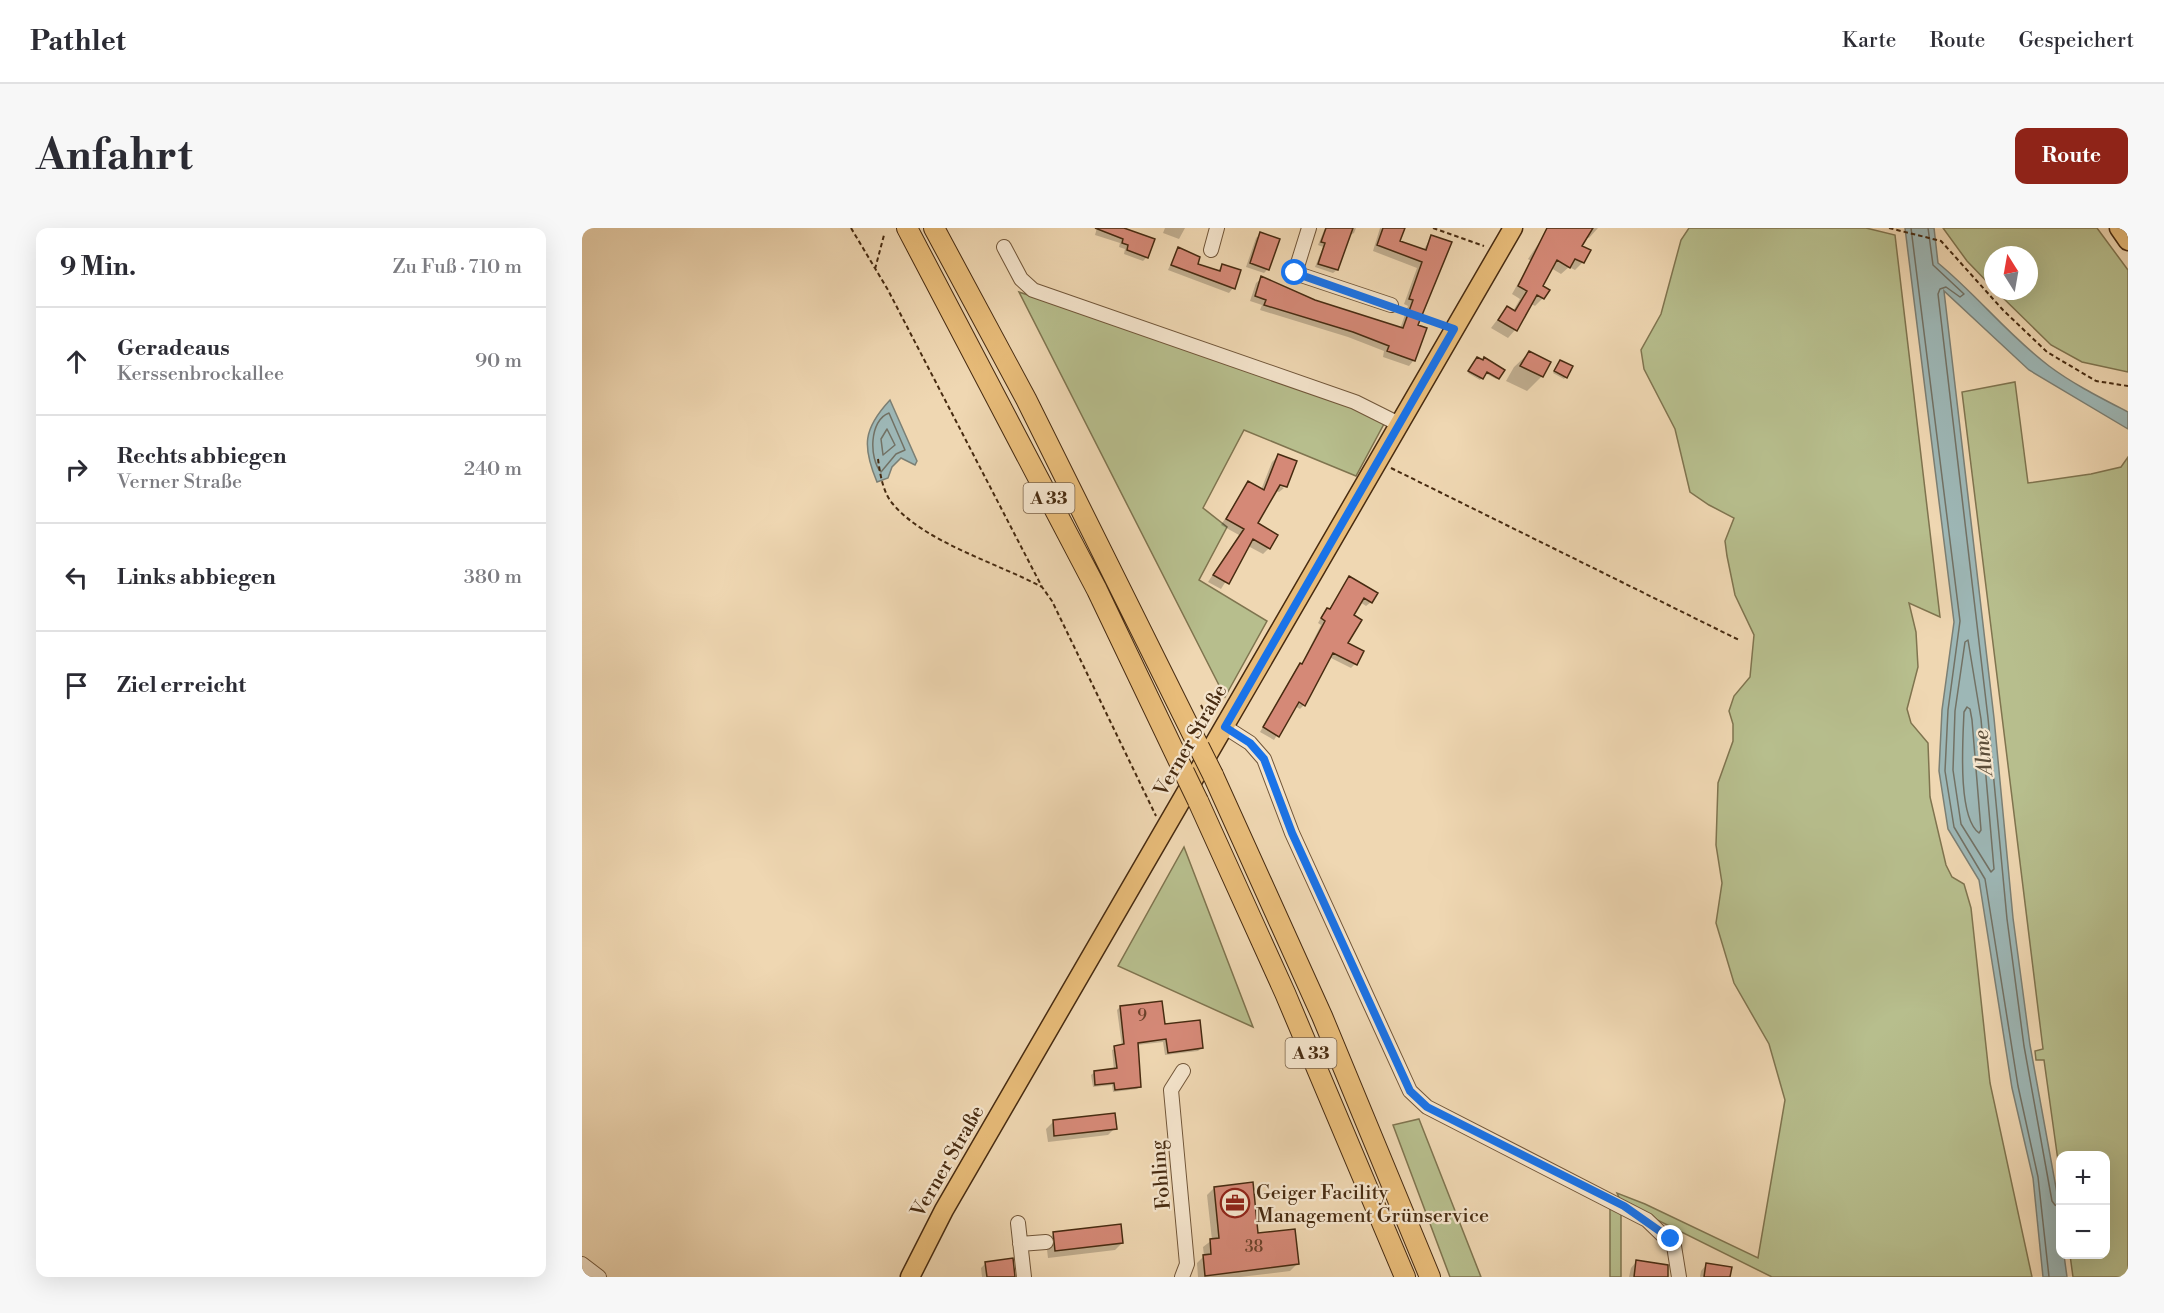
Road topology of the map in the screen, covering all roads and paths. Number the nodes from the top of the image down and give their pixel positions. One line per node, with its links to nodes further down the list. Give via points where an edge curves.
1 (851, 228): 15 (path)
2 (907, 228): 36 (highway, A 33, bridge, via 1076,550 1198,801 1286,993)
3 (934, 228): 37 (highway, A 33, bridge, via 1041,429 1213,776 1322,1016)
4 (1217, 228): 13 (street)
5 (1309, 228): 16 (street, via 1295,273)
6 (1433, 228): 14 (path)
7 (1513, 228): 14 (main road, Verner Straße)
8 (1889, 228): 18 (path, via 1941,241 2047,352 2096,381)
9 (2119, 228): 11 (main road)
10 (884, 235): 15 (path)
11 (2128, 240)
12 (1004, 247): 19 (street, via 1021,279 1033,290 1355,402)
13 (1211, 250)
14 (1499, 251): 17 (main road, Verner Straße)
15 (874, 268): 22 (path)
16 (1391, 305): 17 (path)
17 (1454, 329): 19 (main road, Verner Straße)
18 (2128, 386)
19 (1399, 424): 21 (main road, Verner Straße)
20 (878, 459): 22 (path, via 880,477 891,502 912,521 959,549)
21 (1378, 462): 23 (path); 25 (main road, Verner Straße)
22 (1042, 587): 26 (path, via 1154,814)
23 (1739, 640)
24 (1201, 705): 25 (path)
25 (1217, 725): 26 (main road, Verner Straße); 38 (street, via 1250,743 1264,759 1292,833 1410,1091 1427,1107 1647,1220 1674,1246)
26 (1167, 825): 33 (main road, Verner Straße, via 935,1226)
27 (1183, 1071): 35 (street, Fohling, via 1171,1090 1187,1264)
28 (1018, 1223): 30 (street)
29 (1046, 1242): 30 (street)
30 (1020, 1244): 34 (street)
31 (582, 1264): 32 (street)
32 (599, 1277)
33 (910, 1277)
34 (1024, 1277)
35 (1182, 1277)
36 (1405, 1277)
37 (1430, 1277)
38 (1679, 1277)

